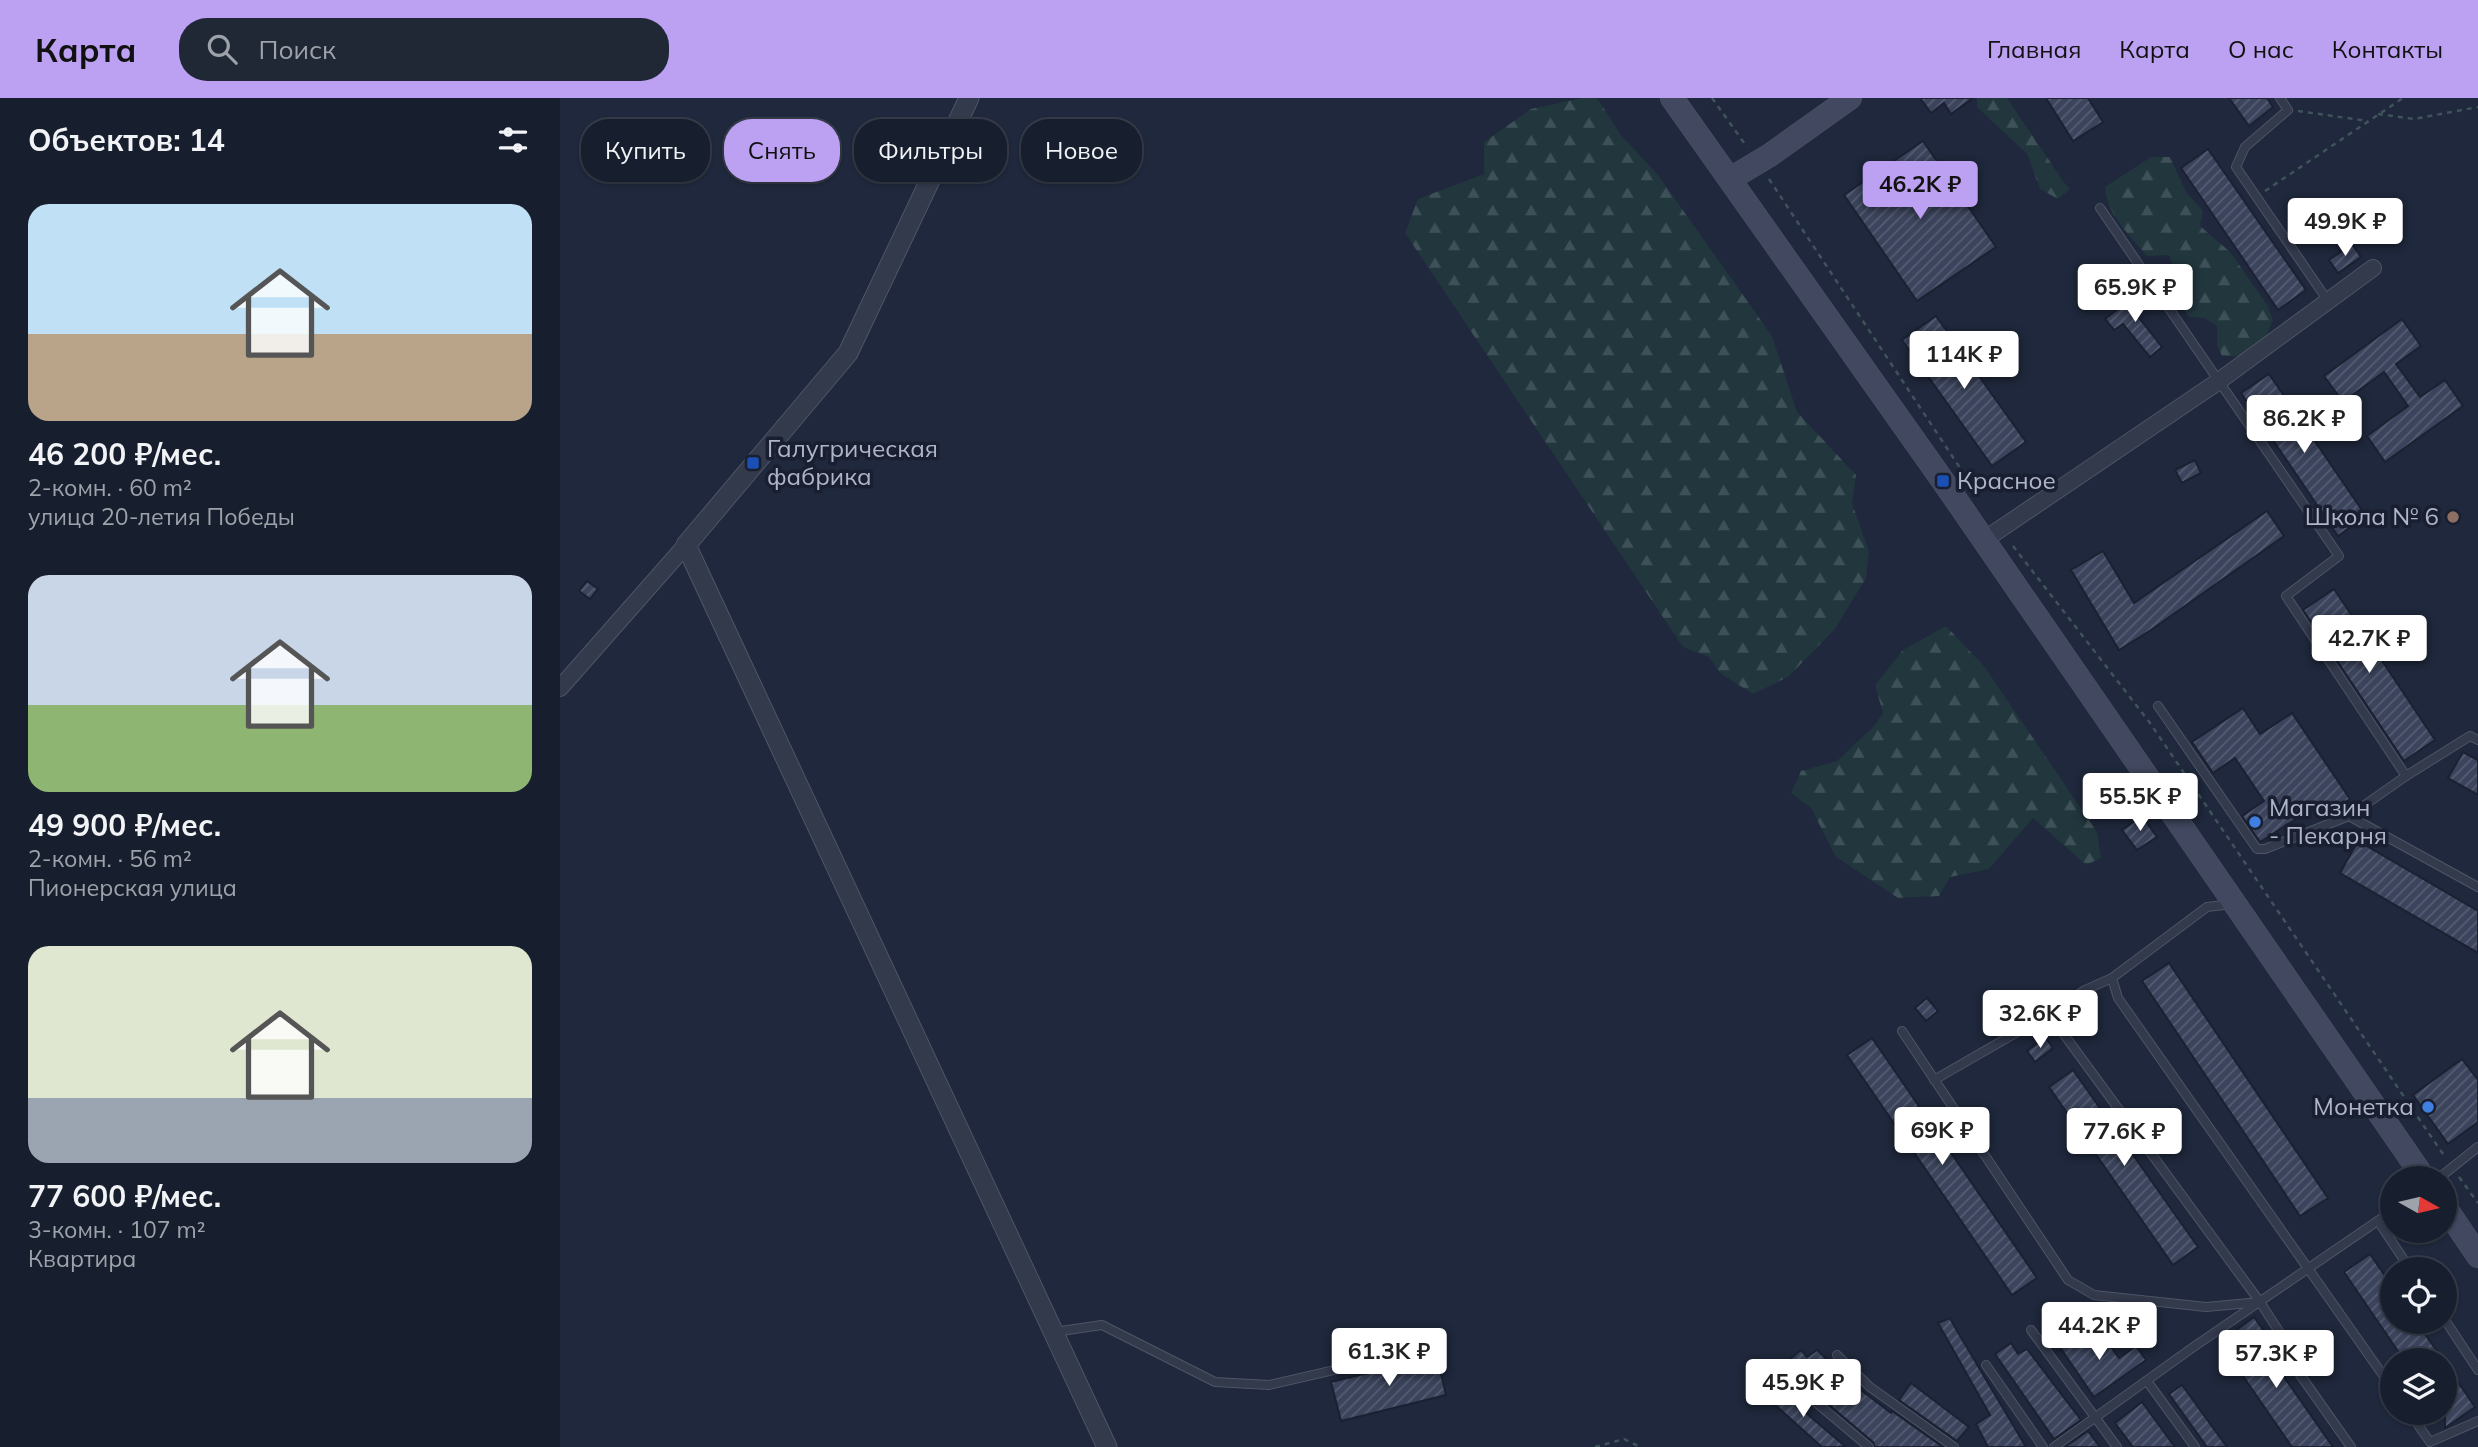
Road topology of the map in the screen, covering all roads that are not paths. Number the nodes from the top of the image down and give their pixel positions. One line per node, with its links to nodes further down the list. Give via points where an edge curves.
1 (969, 98): 11 (street, via 848,353)
2 (1672, 98): 5 (main road)
3 (1850, 98): 5 (main road)
4 (2280, 98): 8 (lane, via 2288,110 2245,147 2235,167)
5 (1730, 179): 10 (main road)
6 (2100, 208): 9 (lane)
7 (2374, 268): 8 (street)
8 (2328, 301): 9 (street)
9 (2219, 381): 10 (street); 15 (lane, via 2339,556 2286,596)
10 (1992, 535): 18 (main road)
11 (686, 545): 12 (street); 33 (street)
12 (560, 688)
13 (2158, 706): 16 (lane, via 2257,849)
14 (2478, 740): 15 (lane, via 2470,736)
15 (2406, 776): 16 (lane)
16 (2349, 816): 17 (lane)
17 (2478, 887)
18 (2235, 903): 19 (lane, via 2207,907); 24 (main road)
19 (2112, 978): 20 (lane); 30 (lane, via 2118,998)
20 (2049, 1014): 22 (lane); 31 (lane)
21 (1902, 1031): 22 (lane)
22 (1934, 1080): 31 (lane, via 2068,1280 2094,1295 2206,1307)
23 (2478, 1147): 25 (lane)
24 (2416, 1166)
25 (2453, 1166)
26 (2378, 1221): 29 (lane); 30 (lane)
27 (2457, 1225): 28 (main road)
28 (2478, 1256)
29 (2402, 1257)
30 (2309, 1268): 31 (lane); 39 (lane)
31 (2260, 1302): 41 (lane); 52 (lane, via 2280,1333 2284,1352)
32 (2031, 1330): 42 (lane)
33 (1054, 1332): 35 (lane, via 1102,1325 1215,1382 1269,1385); 45 (street)
34 (2454, 1334): 38 (lane)
35 (1426, 1349)
36 (1837, 1355): 47 (lane, via 1870,1387)
37 (1986, 1365): 48 (lane)
38 (2478, 1370)
39 (2380, 1371)
40 (1787, 1372): 46 (lane, via 1801,1390)
41 (2147, 1381): 42 (lane); 51 (lane)
42 (2096, 1417): 49 (lane); 50 (lane)
43 (2478, 1421): 44 (lane, via 2430,1442)
44 (2418, 1425)
45 (1107, 1447)
46 (1869, 1447)
47 (1954, 1447)
48 (2043, 1447)
49 (2054, 1447)
50 (2117, 1447)
51 (2195, 1447)
52 (2351, 1447)

